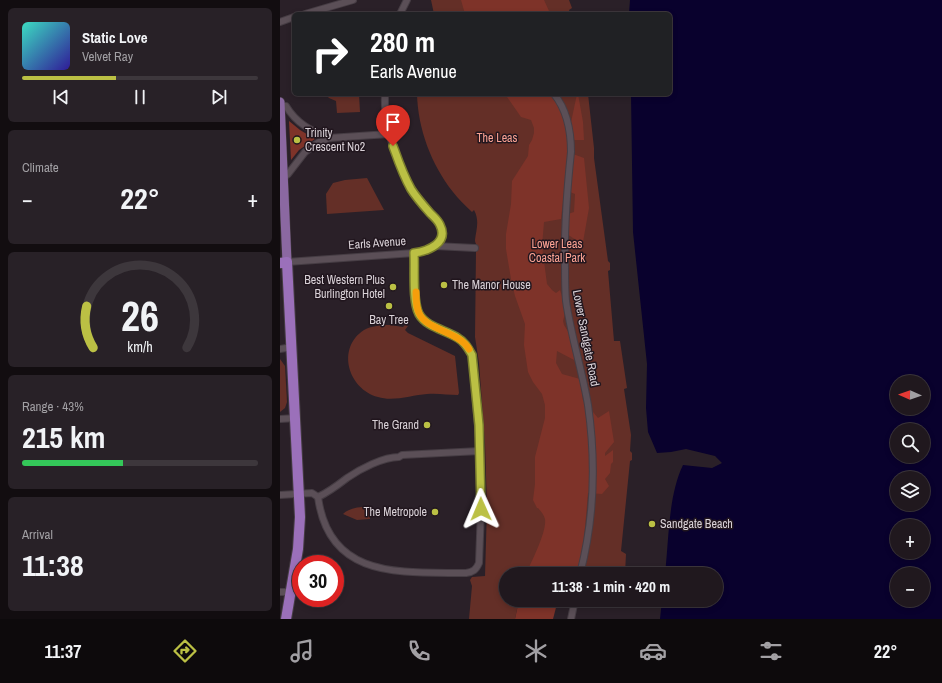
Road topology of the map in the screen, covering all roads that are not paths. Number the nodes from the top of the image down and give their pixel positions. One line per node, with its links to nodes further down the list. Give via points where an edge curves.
1 (353, 0): 3 (street)
2 (406, 0): 4 (street)
3 (312, 12)
4 (401, 12)
5 (292, 18): 6 (street)
6 (280, 22)
7 (385, 96): 11 (street)
8 (556, 96): 26 (street, Lower Sandgate Road, via 563,106 571,150 565,216 566,300 588,406 592,475 590,517)
9 (280, 102): 10 (main road)
10 (280, 106): 12 (street, via 286,106 292,116 305,127); 13 (main road)
11 (389, 134): 12 (street); 14 (street, via 410,188 440,224 442,236)
12 (329, 138): 13 (street, via 318,142 305,152)
13 (284, 177): 17 (main road)
14 (435, 246): 15 (street, Earls Avenue); 16 (street, Earls Avenue)
15 (475, 248)
16 (414, 253): 17 (street, Earls Avenue); 22 (street, via 416,302 419,314 426,321 458,338 472,355)
17 (284, 263): 19 (highway)
18 (280, 348): 19 (street)
19 (292, 348): 20 (highway)
20 (296, 418): 21 (street); 23 (highway)
21 (280, 419)
22 (480, 451): 25 (street, via 402,455 377,462); 25 (street, via 479,563 475,570 466,573 388,570 362,562 347,553 330,534 323,522)
23 (300, 494): 24 (street); 25 (street); 28 (highway, via 298,549)
24 (280, 496)
25 (318, 497)
26 (582, 567)
27 (280, 592): 28 (street)
28 (291, 592): 30 (highway)
29 (573, 607): 31 (street)
30 (286, 619)
31 (571, 619)

